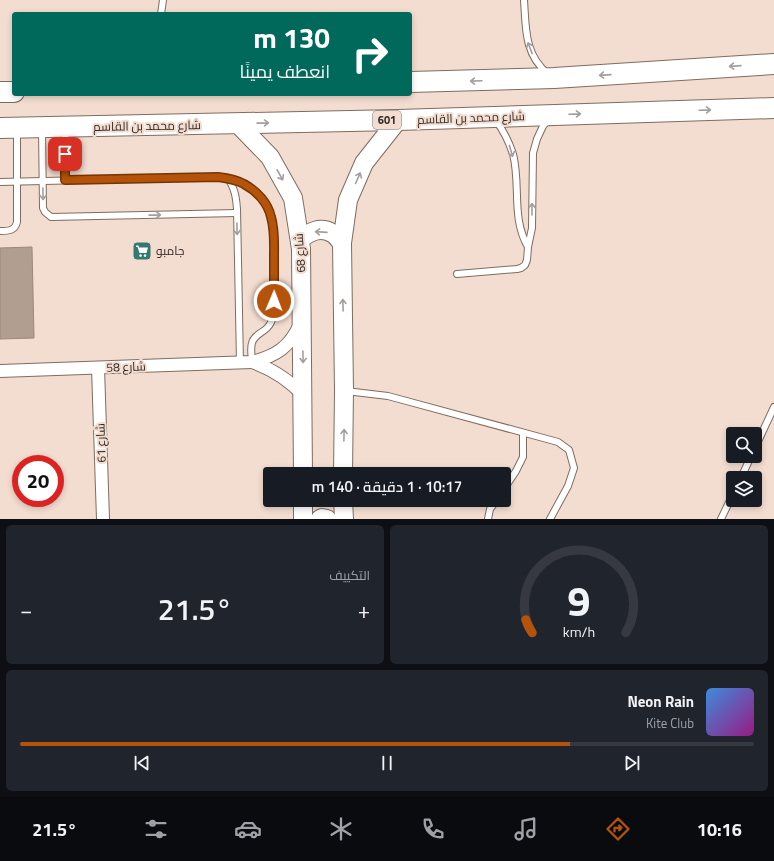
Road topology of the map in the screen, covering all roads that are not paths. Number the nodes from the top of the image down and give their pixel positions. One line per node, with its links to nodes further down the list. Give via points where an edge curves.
1 (163, 0): 3 (lane)
2 (524, 0): 5 (lane, one-way to 2, via 544,71 530,50)
3 (161, 12)
4 (774, 64): 5 (main road, one-way to 5)
5 (554, 78): 6 (main road, one-way to 6)
6 (412, 82)
7 (0, 92): 8 (main road)
8 (12, 92)
9 (774, 108): 10 (main road, شارع محمد بن القاسم / 601, one-way to 9)
10 (552, 115): 11 (main road, شارع محمد بن القاسم / 601); 26 (lane, one-way to 10, via 532,228 533,153 543,126)
11 (493, 117): 12 (main road, شارع محمد بن القاسم / 601); 26 (lane, one-way to 26, via 502,128 513,154 518,223)
12 (398, 120): 13 (main road, شارع محمد بن القاسم / 601, one-way to 12); 25 (street, one-way to 12, via 348,200 364,164)
13 (238, 124): 15 (main road, شارع محمد بن القاسم / 601); 24 (street, شارع 68, one-way to 24, via 270,157 293,198)
14 (42, 127): 15 (main road, شارع محمد بن القاسم / 601); 16 (main road, شارع محمد بن القاسم / 601); 18 (lane)
15 (65, 127): 19 (lane)
16 (8, 128): 20 (lane)
17 (228, 178): 19 (lane); 22 (lane, via 235,192); 29 (lane, via 244,184 257,193 271,216 274,239 273,316 267,328 254,339)
18 (43, 180): 19 (lane); 20 (lane); 22 (lane, one-way to 22, via 43,208 47,215 51,216)
19 (65, 180)
20 (17, 181): 21 (lane); 23 (lane, via 16,226 11,230)
21 (0, 182)
22 (237, 213): 29 (lane, one-way to 29)
23 (0, 231)
24 (300, 239): 25 (street, one-way to 24, via 333,234 322,230 309,232); 28 (street, شارع 68)
25 (342, 242): 32 (street, one-way to 25)
26 (528, 247): 27 (lane, via 528,260 521,268)
27 (457, 274)
28 (302, 320): 29 (street, شارع 58, via 288,344 278,352 265,359); 33 (street, شارع 68, one-way to 33)
29 (246, 362): 30 (street, شارع 58); 33 (street, شارع 58, via 280,374)
30 (98, 368): 31 (street, شارع 58); 44 (street, شارع 61)
31 (0, 371)
32 (344, 390): 35 (lane, via 388,396); 38 (street, one-way to 32)
33 (302, 395): 37 (street, شارع 68)
34 (774, 407): 36 (lane)
35 (523, 433): 39 (lane, via 523,457); 50 (lane, via 558,442 569,450 574,468 568,486)
36 (762, 433)
37 (303, 467)
38 (343, 467)
39 (511, 478)
40 (302, 507): 45 (street)
41 (343, 507): 48 (street)
42 (491, 507): 49 (lane)
43 (727, 507): 51 (lane)
44 (103, 519)
45 (302, 519)
46 (320, 519): 47 (street)
47 (327, 519)
48 (344, 519)
49 (488, 519)
50 (550, 519)
51 (721, 519)

